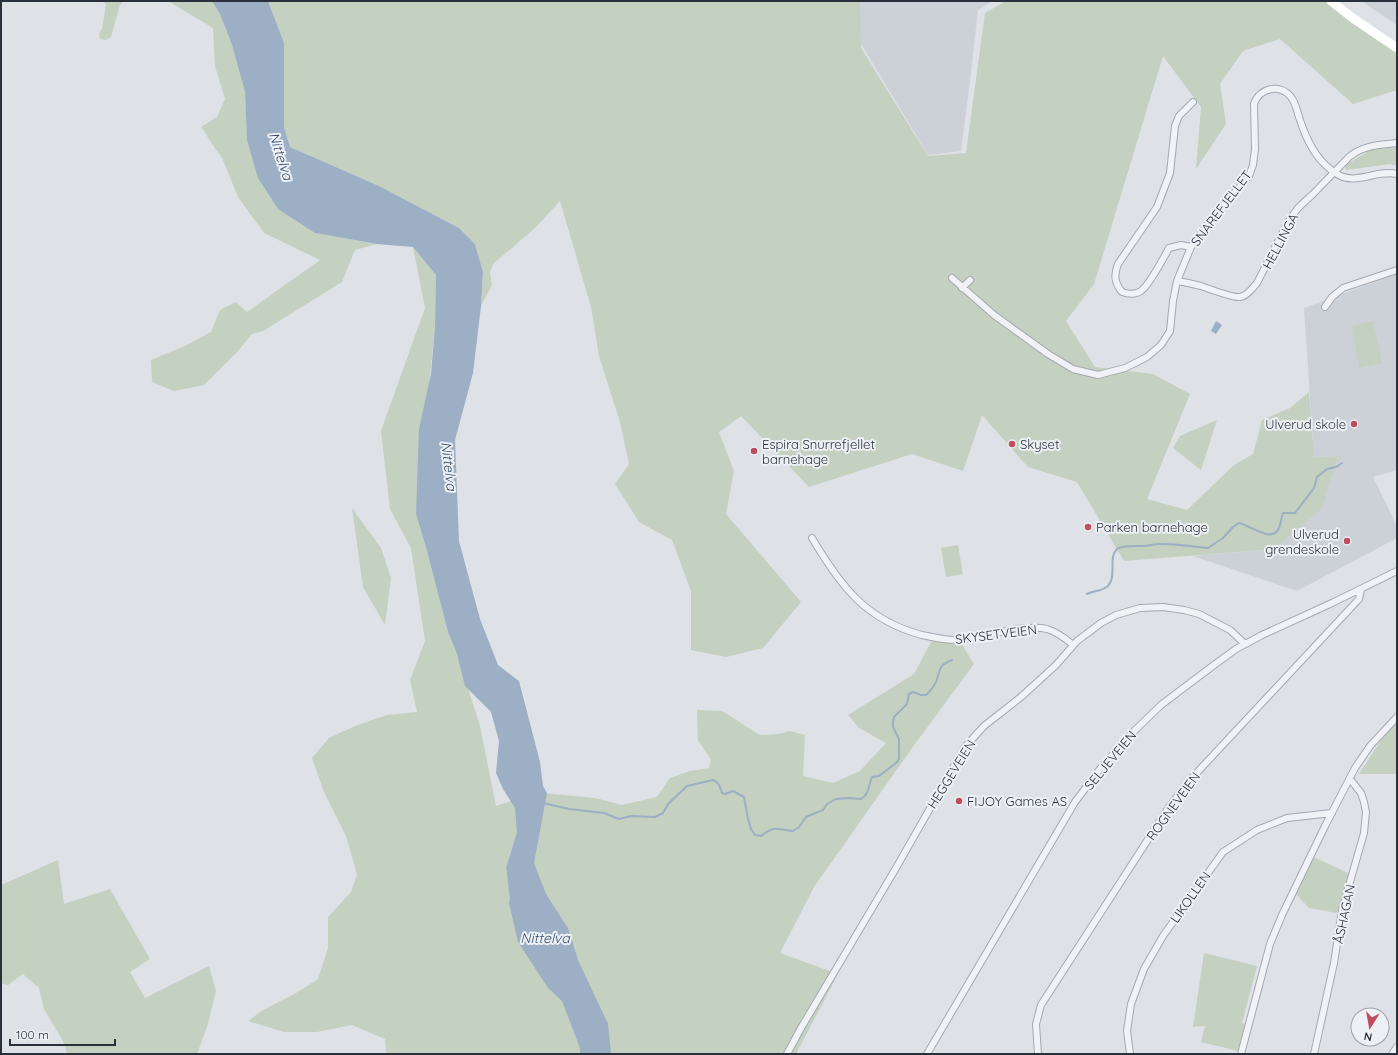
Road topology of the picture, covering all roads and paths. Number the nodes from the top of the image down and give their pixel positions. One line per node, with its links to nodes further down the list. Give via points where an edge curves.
1 (1331, 1): 2 (main road)
2 (1397, 48)
3 (1193, 102): 7 (street, via 1179,116 1175,126 1170,173 1157,207 1118,264 1115,272 1117,286 1128,294 1140,292 1169,248 1181,245)
4 (1397, 143): 5 (street, HELLINGA, via 1360,150)
5 (1334, 172): 6 (street, SNAREFJELLET, via 1352,179 1380,173); 7 (street, SNAREFJELLET, via 1311,148 1290,96 1278,89 1265,91 1258,96 1254,104 1255,149 1249,176); 11 (street, HELLINGA, via 1298,208 1288,222 1251,291 1243,296 1232,296)
6 (1397, 174)
7 (1191, 247): 11 (street, SNAREFJELLET)
8 (1397, 270): 13 (street, via 1343,288)
9 (952, 278): 12 (street, SNAREFJELLET)
10 (970, 280): 12 (street)
11 (1177, 281): 12 (street, SNAREFJELLET, via 1170,331 1162,345 1147,357 1125,368 1098,374 1073,369 1048,354)
12 (962, 288)
13 (1325, 307)
14 (812, 538): 18 (street, SKYSETVEIEN, via 831,569 848,590 876,615 899,627 932,637 955,640 1043,628 1057,633)
15 (1397, 571): 16 (street, SELJEVEIEN)
16 (1361, 589): 17 (street, SELJEVEIEN); 25 (street, ROGNEVEIEN, via 1359,599 1190,780 1169,807 1041,1005 1036,1024)
17 (1245, 644): 18 (street, HEGGEVEIEN, via 1230,630 1199,614 1177,608 1154,607 1134,609 1116,615); 24 (street, SELJEVEIEN, via 1161,705 1100,769 1048,847)
18 (1073, 645): 23 (street, HEGGEVEIEN, via 1056,665 984,726 965,747)
19 (1397, 717): 20 (street, via 1370,746)
20 (1350, 779): 21 (street); 28 (street, ÅSHAGAN, via 1361,793 1364,802 1365,828 1342,910 1334,963)
21 (1332, 813): 26 (street, LIKOLLEN, via 1286,818 1257,830 1223,852 1167,930 1144,969 1131,1004 1127,1031); 27 (street, via 1275,930)
22 (1397, 1047): 29 (street)
23 (787, 1054)
24 (927, 1054)
25 (1038, 1054)
26 (1130, 1054)
27 (1241, 1054)
28 (1314, 1054)
29 (1392, 1054)

